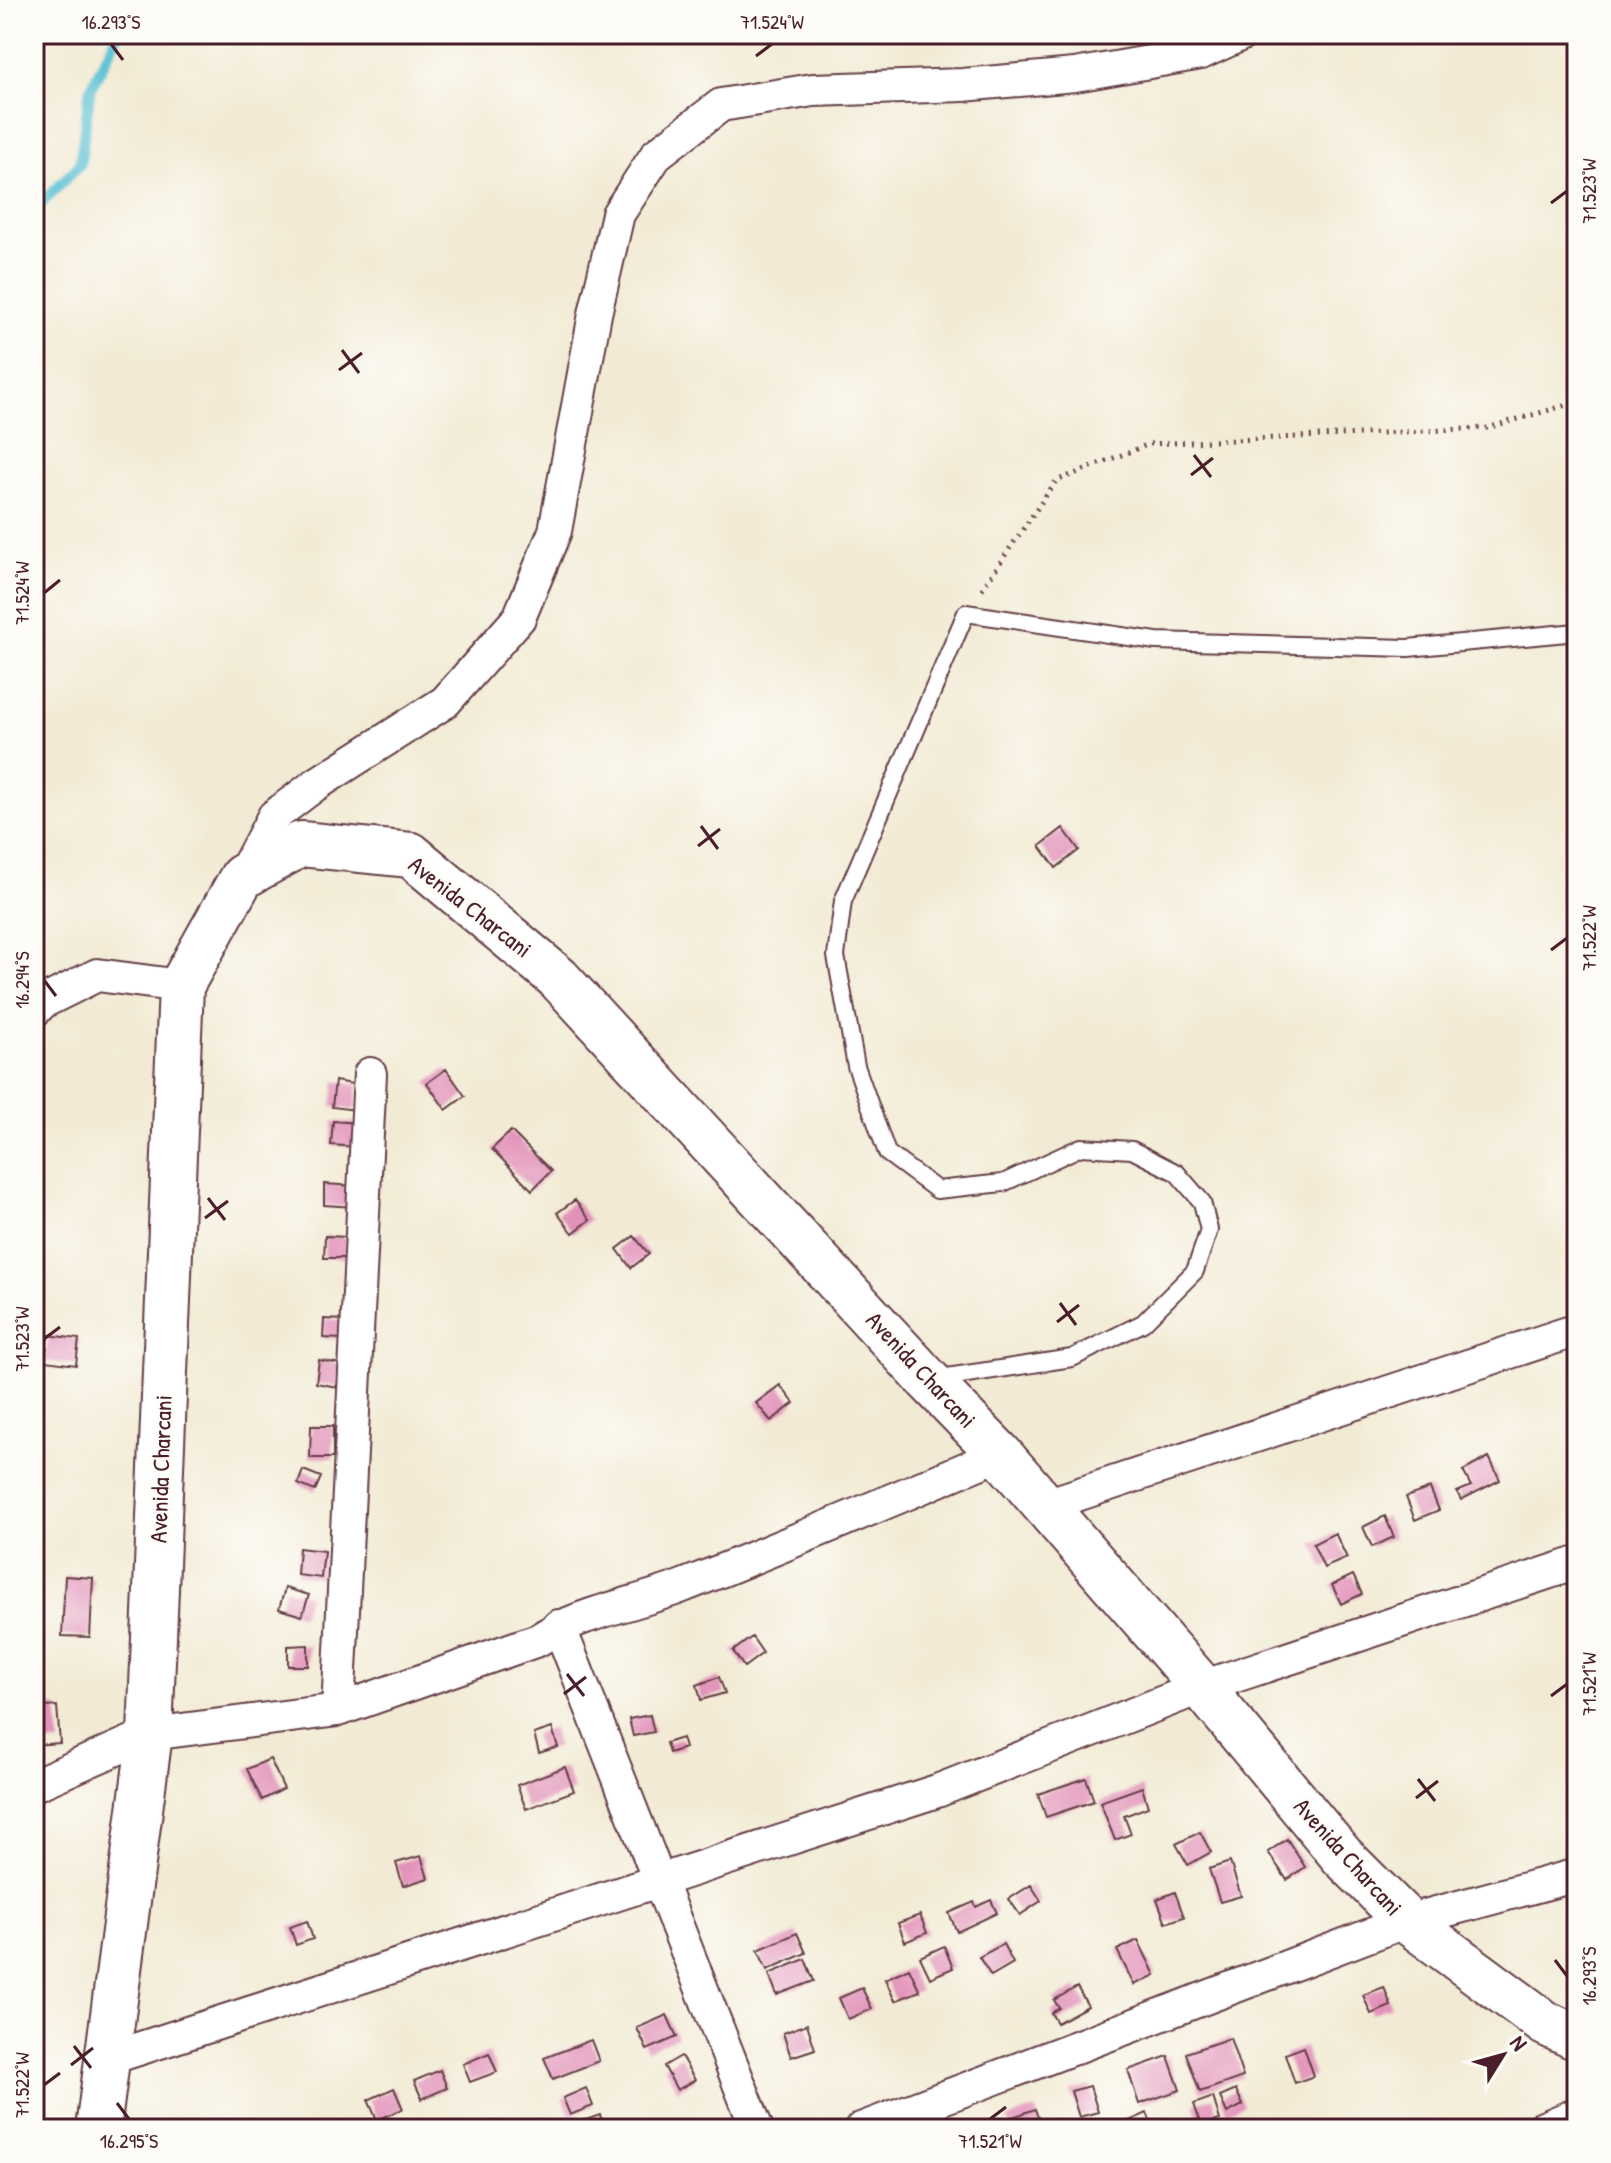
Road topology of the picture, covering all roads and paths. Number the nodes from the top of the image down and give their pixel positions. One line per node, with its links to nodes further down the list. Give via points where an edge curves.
1 (1242, 34): 5 (street, via 1201,53 1075,75 813,90 721,105 657,154 618,214 555,531 519,618 445,702 274,816)
2 (1577, 402): 3 (path, via 1487,428 1149,444 1056,481)
3 (966, 613): 4 (lane, via 1172,642 1408,648); 10 (lane, via 843,901 836,956 856,1066 887,1153 937,1190 1003,1183 1081,1147 1132,1150 1177,1173 1202,1202 1209,1230 1195,1271 1143,1323 1072,1358)
4 (1577, 632)
5 (242, 877): 6 (main road, Avenida Charcani); 10 (main road, Avenida Charcani, via 301,844 411,855 558,978)
6 (181, 986): 7 (street, via 97,975); 17 (main road, Avenida Charcani)
7 (34, 1011)
8 (370, 1074): 16 (street)
9 (1577, 1330): 12 (street)
10 (928, 1380): 11 (main road, Avenida Charcani)
11 (1000, 1454): 12 (main road, Avenida Charcani); 14 (street, via 662,1594)
12 (1046, 1505): 15 (main road, Avenida Charcani)
13 (1577, 1563): 15 (street)
14 (559, 1626): 16 (street, via 538,1640); 20 (street)
15 (1202, 1687): 20 (street, via 937,1791); 21 (main road, Avenida Charcani, via 1342,1856)
16 (338, 1710): 17 (street)
17 (150, 1734): 18 (street); 23 (main road, Avenida Charcani)
18 (34, 1785)
19 (1577, 1875): 21 (street)
20 (660, 1880): 23 (street); 26 (street)
21 (1407, 1921): 22 (main road, Avenida Charcani, via 1545,2023); 27 (street)
22 (1577, 2038)
23 (107, 2059): 25 (main road, Avenida Charcani)
24 (1577, 2114): 28 (street)
25 (98, 2129)
26 (757, 2129)
27 (861, 2129)
28 (1541, 2129)

